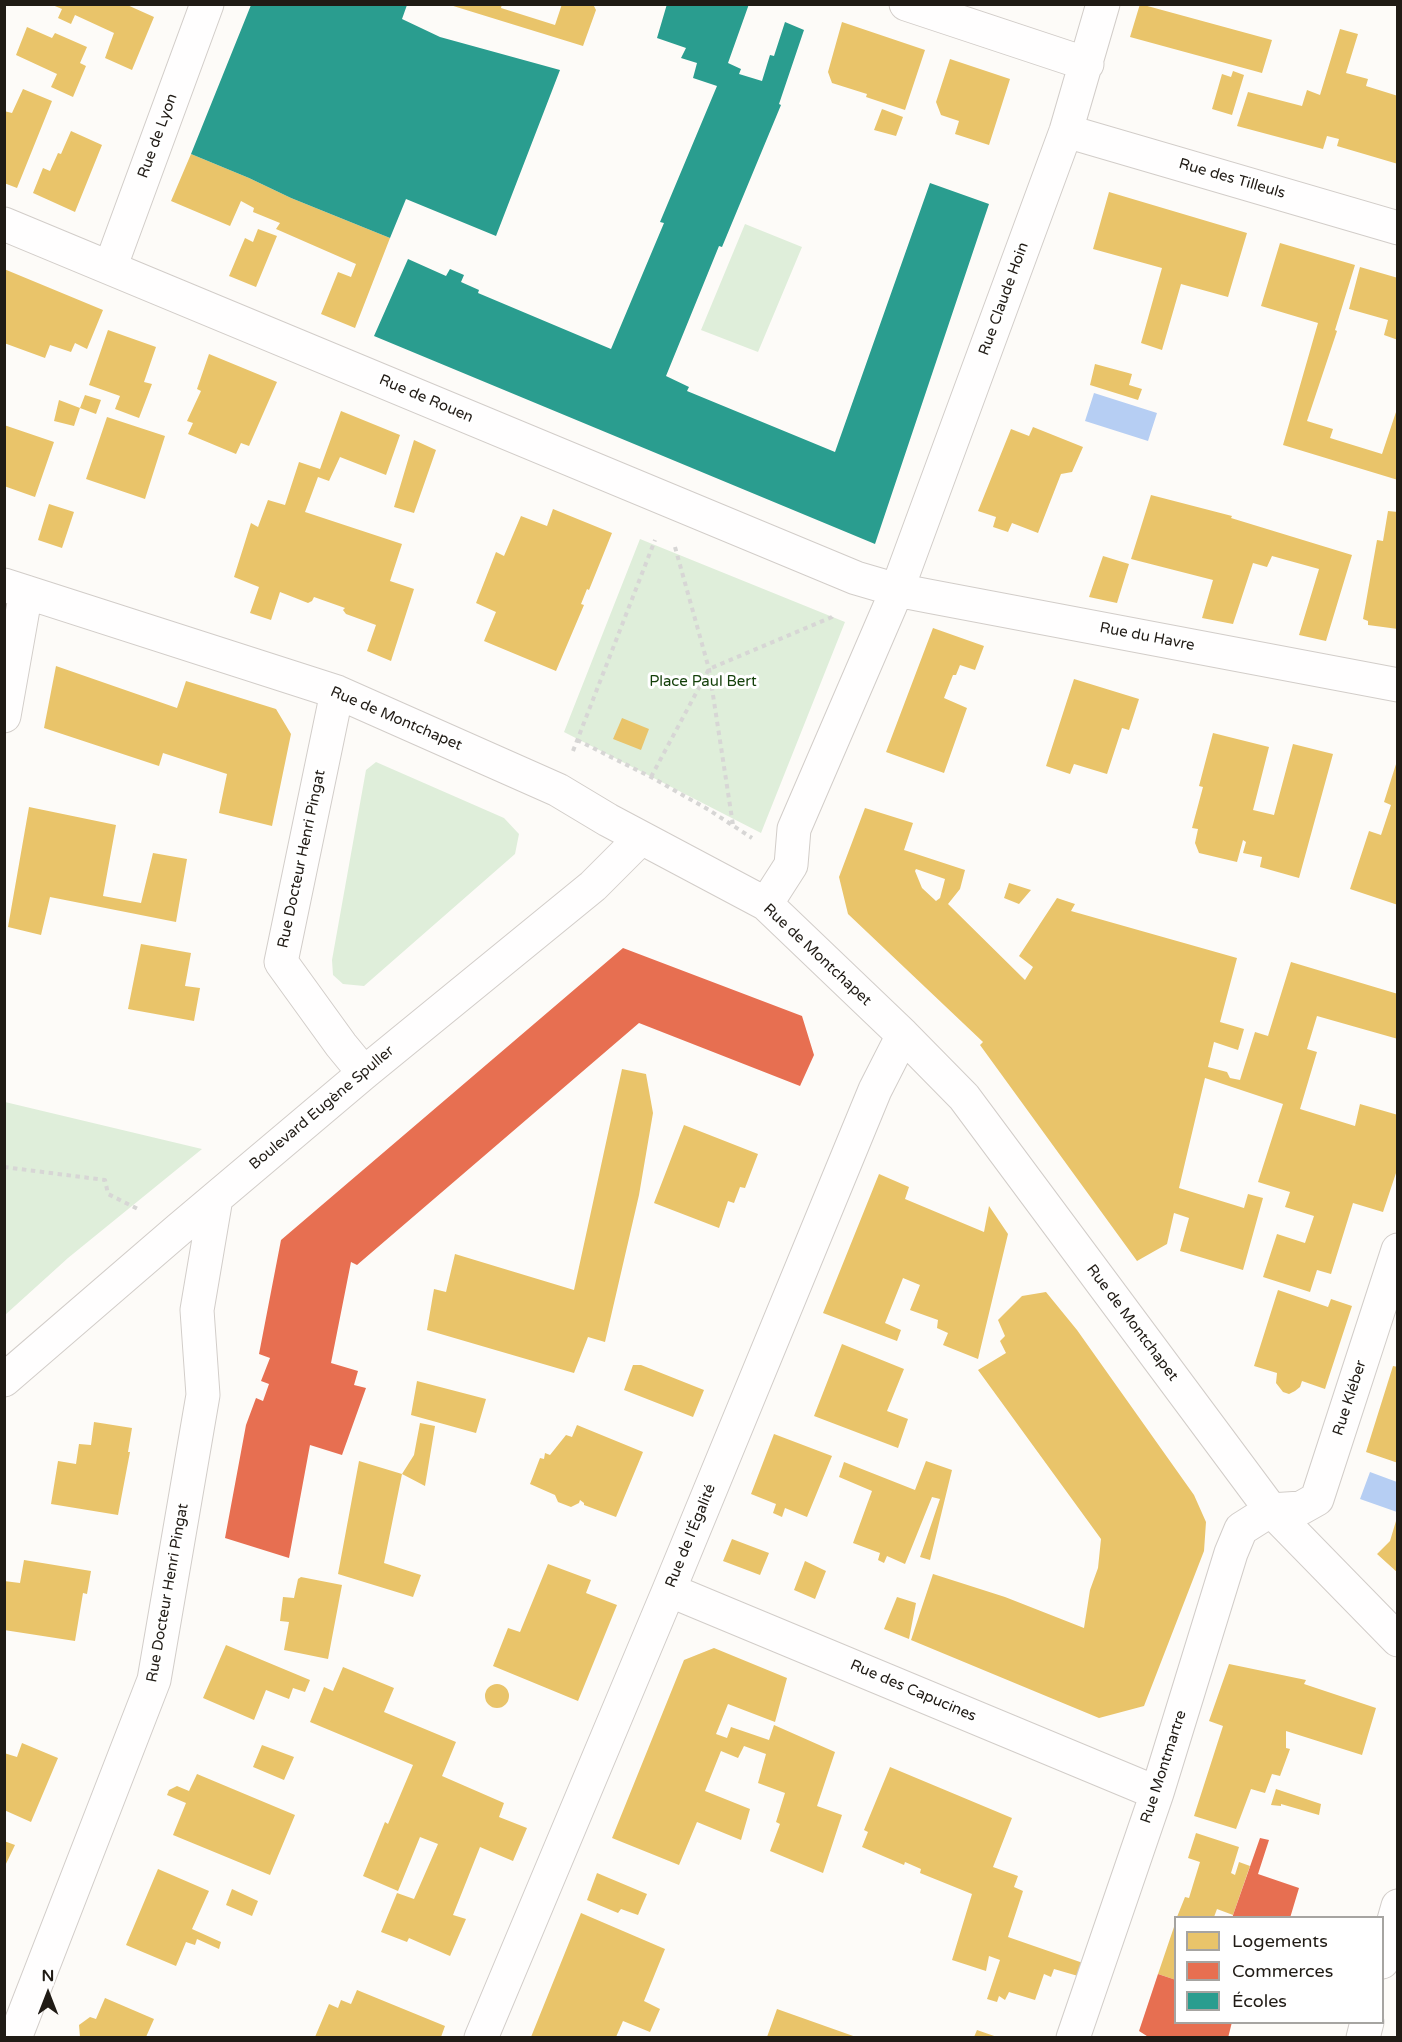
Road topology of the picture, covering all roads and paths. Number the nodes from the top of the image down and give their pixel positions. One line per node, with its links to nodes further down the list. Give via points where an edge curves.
1 (207, 4): 8 (street, Rue de Lyon)
2 (906, 4): 4 (street)
3 (1103, 4): 4 (street, Rue Claude Hoin)
4 (1087, 64): 5 (street, Rue Claude Hoin)
5 (1066, 131): 7 (street, Rue des Tilleuls); 12 (street, Rue Claude Hoin)
6 (4, 224): 8 (street, Rue de Rouen)
7 (1398, 228)
8 (110, 268): 9 (street, Rue de Rouen)
9 (668, 507): 10 (street, Rue de Rouen); 14 (path); 18 (path)
10 (848, 575): 12 (street, Rue du Havre)
11 (15, 589): 16 (street, Rue de Montchapet); 17 (street)
12 (897, 590): 15 (street, Rue du Havre); 22 (street, via 794,829 791,865)
13 (832, 617): 14 (path)
14 (709, 669): 19 (path); 19 (path, via 733,825)
15 (1398, 685)
16 (337, 692): 20 (street, Rue de Montchapet); 24 (street, Rue Docteur Henri Pingat, via 281,962)
17 (4, 716)
18 (578, 740): 19 (path); 20 (path)
19 (651, 777)
20 (558, 790): 21 (street, Rue de Montchapet)
21 (641, 838): 22 (street, Rue de Montchapet); 24 (street, Boulevard Eugène Spuller, via 593,886)
22 (766, 904): 23 (street, Rue de Montchapet)
23 (903, 1035): 30 (street, Rue de Montchapet, via 964,1097); 31 (street, Rue de l'Égalité, via 875,1090)
24 (364, 1073): 26 (street, Boulevard Eugène Spuller)
25 (4, 1167): 27 (path, via 105,1180 108,1194)
26 (216, 1198): 27 (street, Boulevard Eugène Spuller); 36 (street, Rue Docteur Henri Pingat, via 197,1310 203,1395 154,1680)
27 (178, 1230): 29 (street, Boulevard Eugène Spuller)
28 (1398, 1250): 30 (street, Rue Kléber, via 1317,1499 1301,1508)
29 (4, 1380)
30 (1271, 1510): 32 (street, Rue de Montchapet); 33 (street, Rue Montmartre, via 1241,1529 1231,1553)
31 (669, 1590): 33 (street, Rue des Capucines); 37 (street, Rue de l'Égalité)
32 (1398, 1640)
33 (1157, 1792): 38 (street, Rue Montmartre)
34 (1398, 1906): 35 (street)
35 (1384, 1958)
36 (15, 2037)
37 (481, 2037)
38 (1073, 2037)

